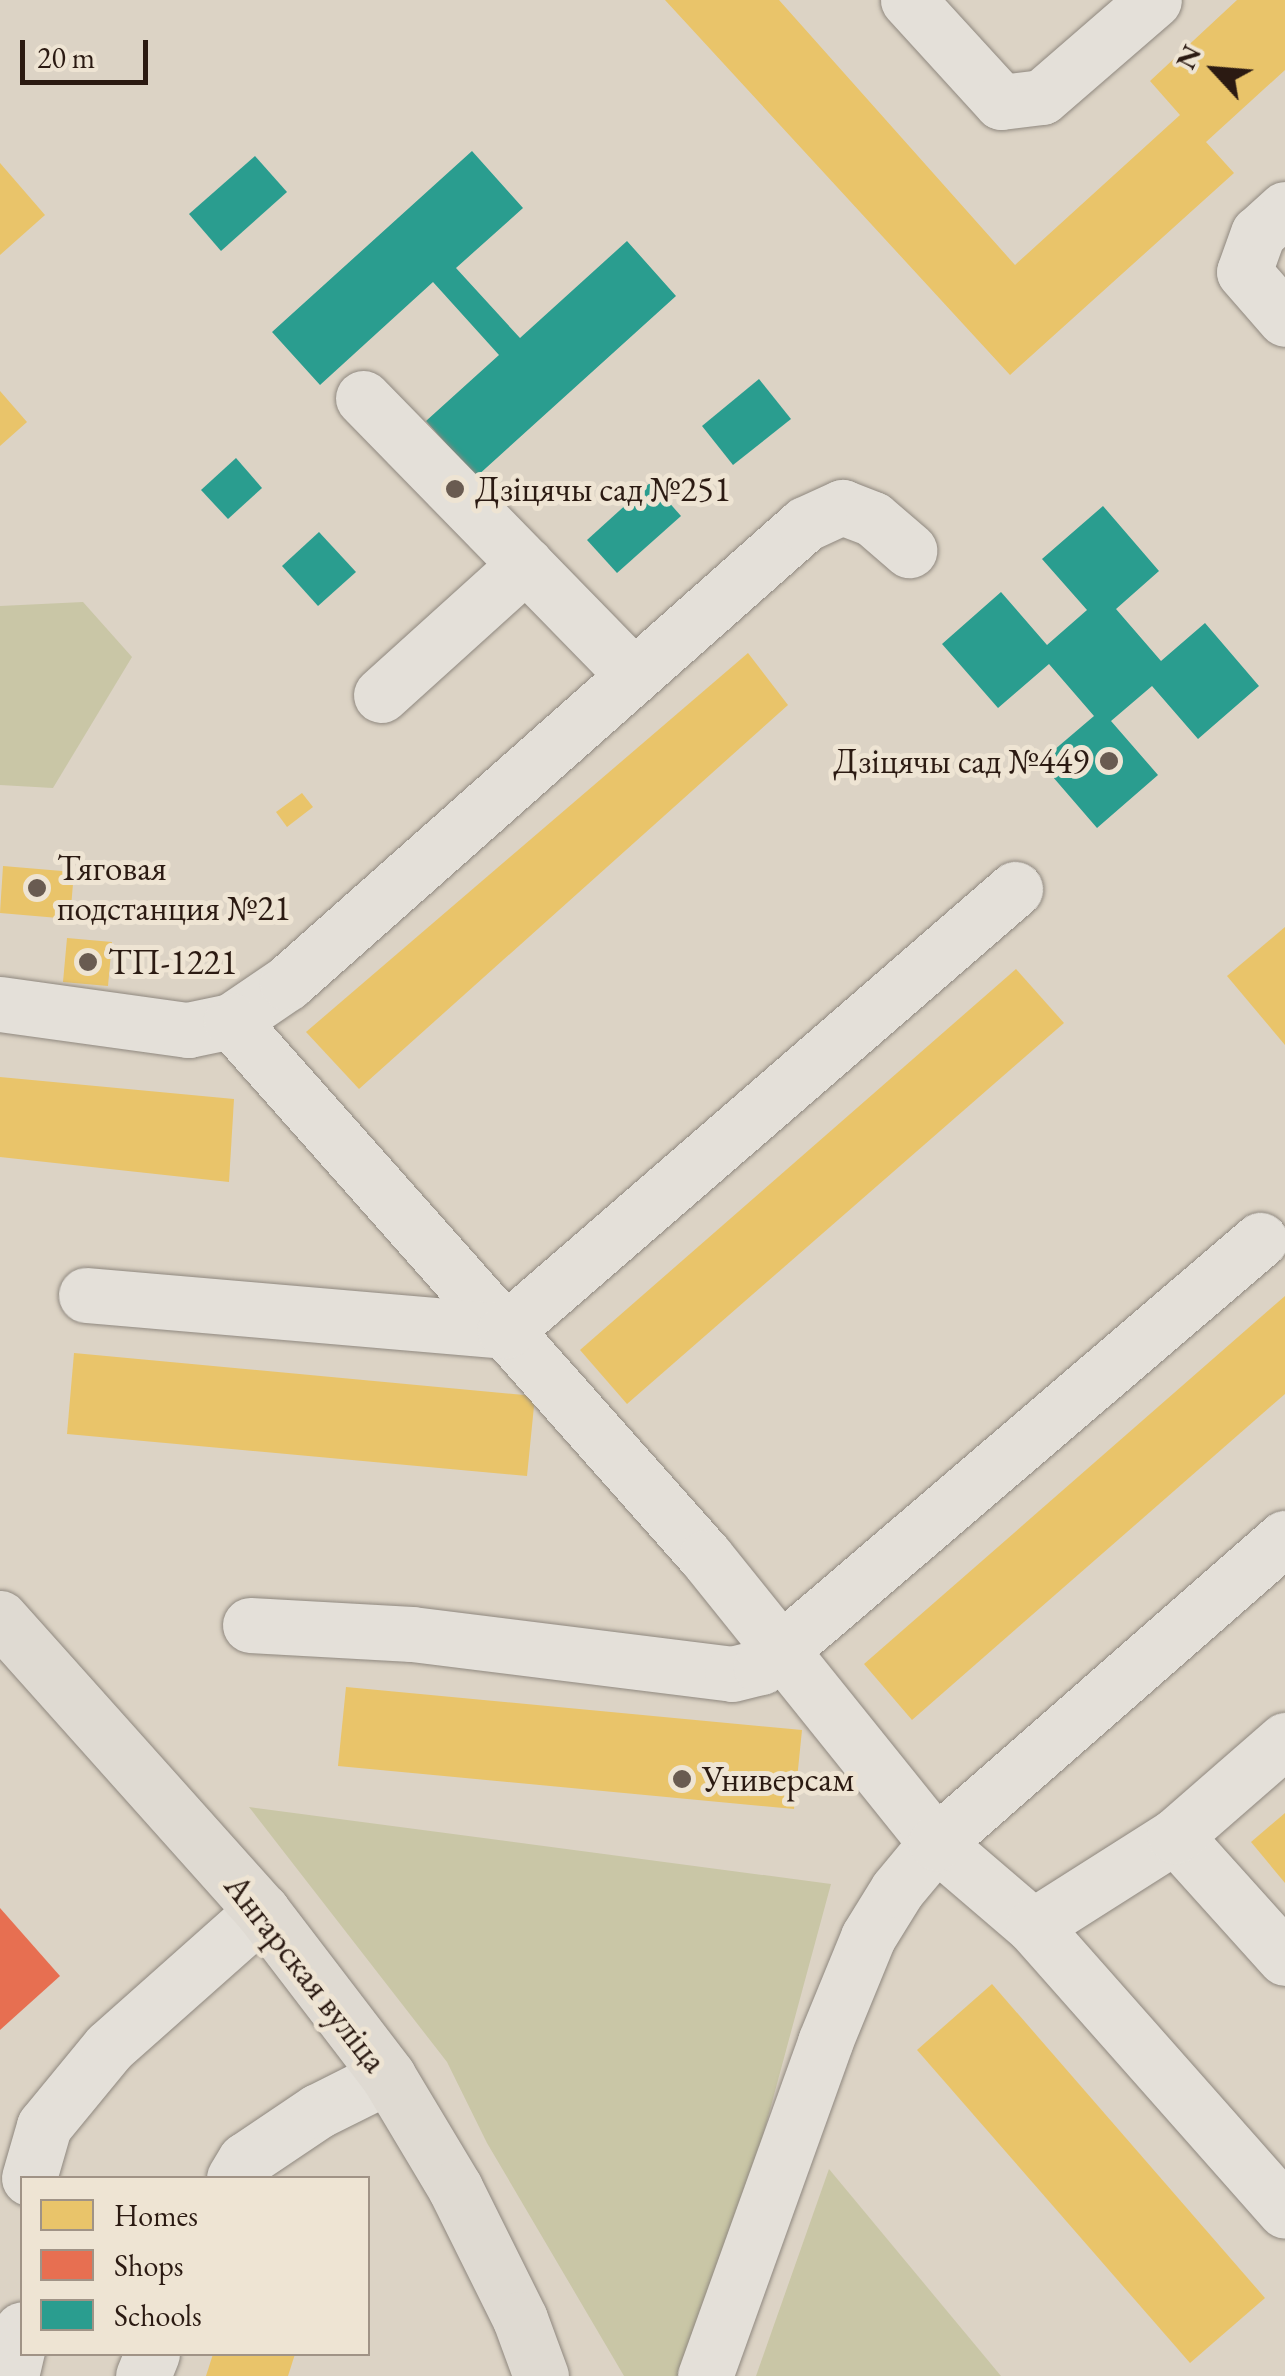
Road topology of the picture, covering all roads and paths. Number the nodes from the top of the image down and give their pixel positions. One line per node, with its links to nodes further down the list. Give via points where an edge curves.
1 (908, 0): 2 (lane, via 1001,102 1042,97)
2 (1154, 0)
3 (1285, 209): 4 (lane, via 1258,233 1244,272)
4 (1285, 319)
5 (362, 398): 7 (lane)
6 (910, 550): 8 (lane, via 872,519 842,507 804,524)
7 (526, 564): 8 (lane); 9 (lane)
8 (630, 672): 12 (lane, via 288,983)
9 (381, 695)
10 (1014, 889): 15 (lane)
11 (0, 1004): 12 (lane, via 188,1030)
12 (231, 1021): 15 (lane)
13 (1260, 1240): 19 (lane)
14 (86, 1295): 15 (lane)
15 (505, 1331): 19 (lane, via 706,1557)
16 (1285, 1538): 22 (lane)
17 (0, 1618): 23 (main road, Ангарская вуліца)
18 (250, 1625): 19 (lane, via 412,1634 732,1674)
19 (780, 1654): 22 (lane)
20 (1285, 1740): 21 (lane)
21 (1175, 1836): 24 (lane); 25 (lane)
22 (936, 1844): 24 (lane); 33 (lane, via 868,1937)
23 (262, 1911): 26 (main road, Ангарская вуліца); 27 (lane, via 110,2047 44,2126)
24 (1033, 1926): 29 (lane)
25 (1285, 1958)
26 (388, 2076): 28 (lane, via 318,2111 245,2160); 32 (main road, Ангарская вуліца, via 455,2188 520,2318)
27 (30, 2176)
28 (235, 2176)
29 (1285, 2211)
30 (20, 2338): 31 (lane)
31 (12, 2376)
32 (541, 2376)
33 (705, 2376)

